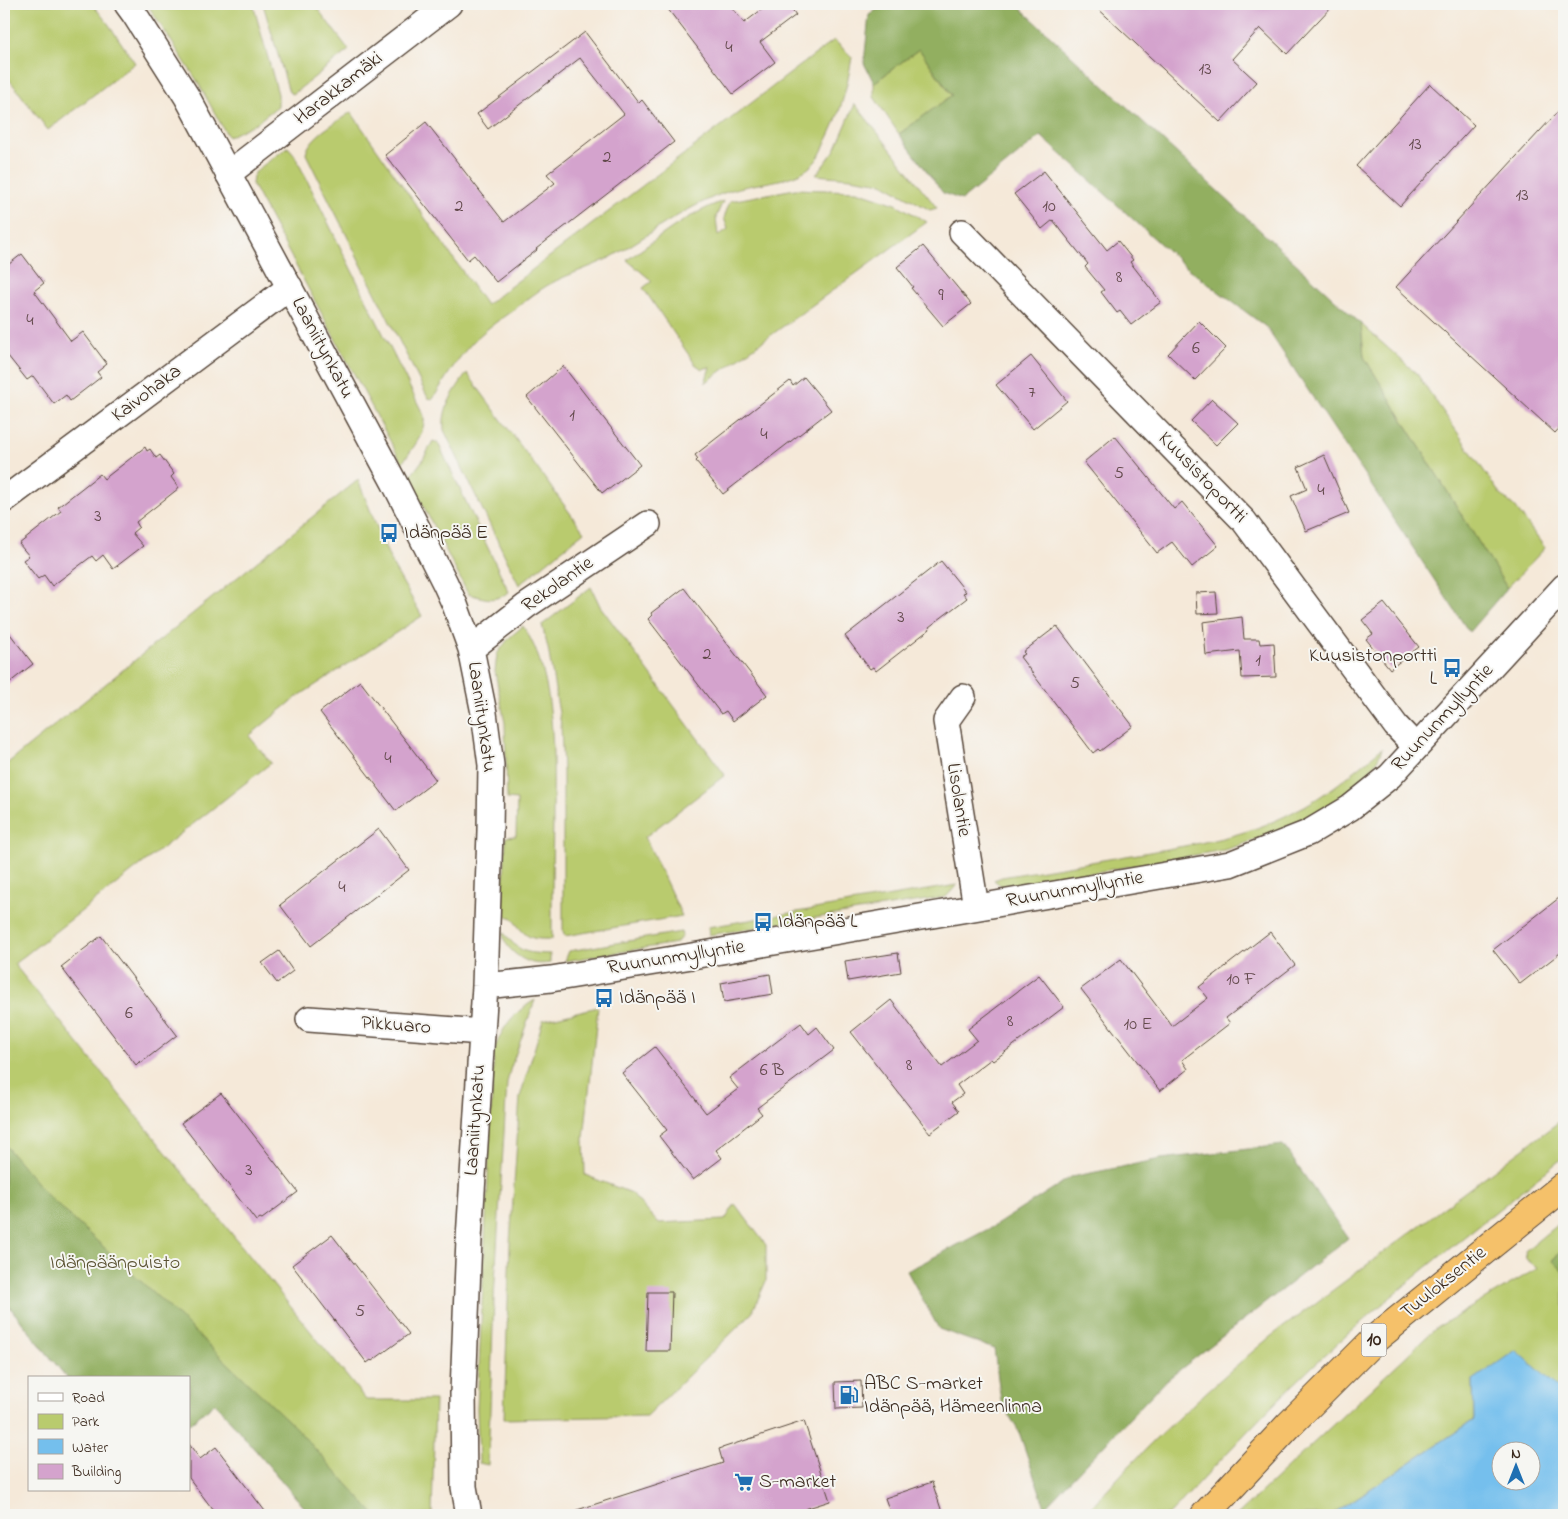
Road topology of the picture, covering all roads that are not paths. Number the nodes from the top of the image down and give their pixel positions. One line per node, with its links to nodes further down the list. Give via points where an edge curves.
1 (127, 4): 3 (street, Laaniitynkatu, via 187,97)
2 (449, 4): 3 (street, Harakkamäki)
3 (228, 174): 5 (street, Laaniitynkatu)
4 (962, 232): 11 (street, Kuusistoportti, via 1244,521 1396,726)
5 (290, 287): 6 (street, Kaivohaka); 9 (street, Laaniitynkatu, via 445,583)
6 (4, 500)
7 (648, 524): 9 (street, Rekolantie, via 526,606)
8 (1564, 587): 11 (street, Ruununmyllyntie)
9 (471, 649): 13 (street, Laaniitynkatu, via 491,766)
10 (963, 697): 12 (street, Lisolantie, via 946,721)
11 (1416, 747): 12 (street, Ruununmyllyntie, via 1390,776 1350,808 1308,833 1230,864)
12 (976, 907): 13 (street, Ruununmyllyntie, via 561,977)
13 (485, 986): 15 (street, Laaniitynkatu)
14 (309, 1019): 15 (street, Pikkuaro)
15 (482, 1032): 17 (street, Laaniitynkatu, via 463,1393 464,1487)
16 (1564, 1186): 18 (highway, Tuuloksentie / 10, via 1376,1338)
17 (469, 1515)
18 (1205, 1515)

